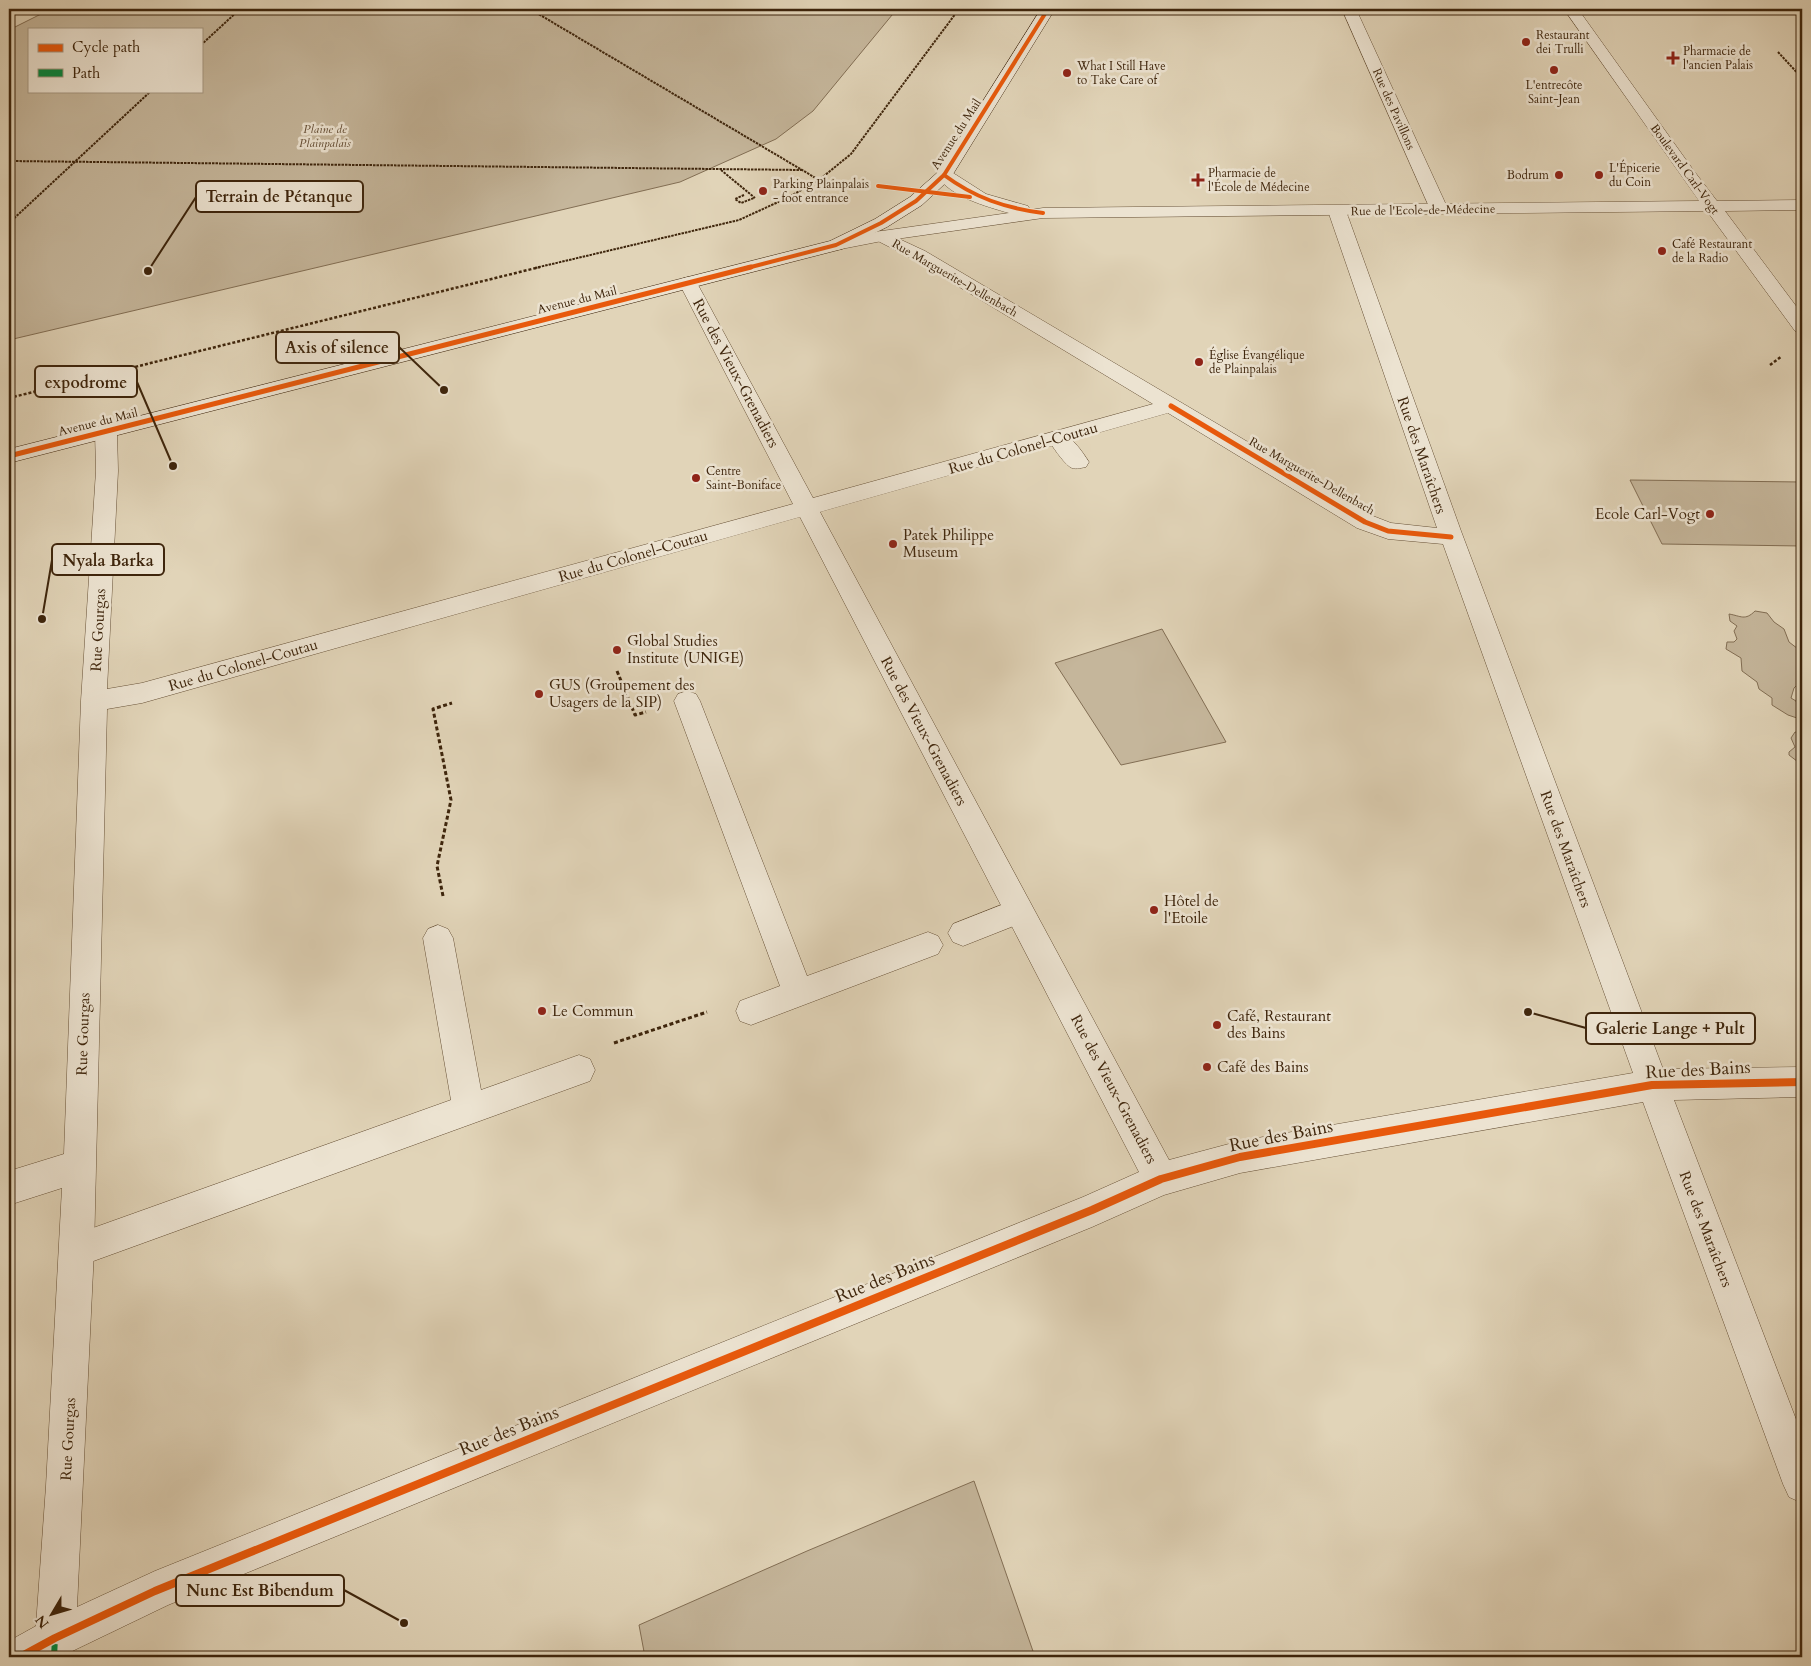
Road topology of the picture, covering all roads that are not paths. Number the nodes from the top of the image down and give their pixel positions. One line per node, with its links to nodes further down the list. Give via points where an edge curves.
1 (1048, 9): 4 (street, Avenue du Mail)
2 (1349, 9): 7 (street, Rue des Pavillons)
3 (1571, 9): 6 (street, Boulevard Carl-Vogt)
4 (944, 175): 9 (street, via 975,198 999,206); 11 (street, Avenue du Mail, via 916,201)
5 (1802, 205): 6 (street, Rue de l'Ecole-de-Médecine)
6 (1713, 206): 7 (street, Rue de l'Ecole-de-Médecine); 13 (street, Boulevard Carl-Vogt)
7 (1439, 209): 8 (street, Rue de l'Ecole-de-Médecine)
8 (1337, 211): 9 (street, Rue de l'Ecole-de-Médecine); 20 (street, Rue des Maraîchers)
9 (1043, 213): 10 (street)
10 (882, 236): 11 (street); 14 (street, Rue Marguerite-Dellenbach)
11 (836, 245): 12 (street, Avenue du Mail)
12 (688, 283): 15 (street, Avenue du Mail); 19 (street, Rue des Vieux-Grenadiers)
13 (1802, 327)
14 (1171, 406): 16 (street, Rue du Colonel-Coutau); 20 (street, Rue Marguerite-Dellenbach, via 1364,522 1388,531)
15 (106, 431): 17 (street, Avenue du Mail); 21 (street, Rue Gourgas, via 108,471)
16 (1058, 438): 18 (street); 19 (street, Rue du Colonel-Coutau)
17 (9, 456)
18 (1078, 462)
19 (807, 508): 21 (street, Rue du Colonel-Coutau, via 142,693); 23 (street, Rue des Vieux-Grenadiers)
20 (1451, 537): 31 (street, Rue des Maraîchers)
21 (94, 701): 33 (street, Rue Gourgas)
22 (687, 701): 27 (street)
23 (1019, 912): 24 (street); 34 (street, Rue des Vieux-Grenadiers)
24 (963, 933)
25 (438, 938): 32 (street)
26 (928, 945): 27 (street)
27 (798, 993): 28 (street)
28 (751, 1010)
29 (579, 1070): 32 (street)
30 (1802, 1082): 31 (street, Rue des Bains)
31 (1652, 1085): 34 (street, Rue des Bains, via 1240,1158); 37 (street, Rue des Maraîchers)
32 (469, 1109): 36 (street)
33 (79, 1166): 35 (street); 36 (street, Rue Gourgas)
34 (1161, 1179): 38 (street, Rue des Bains, via 1083,1214 155,1591)
35 (9, 1188)
36 (77, 1250): 38 (street, Rue Gourgas)
37 (1802, 1484)
38 (54, 1638): 39 (street, Rue des Bains)
39 (20, 1657)

